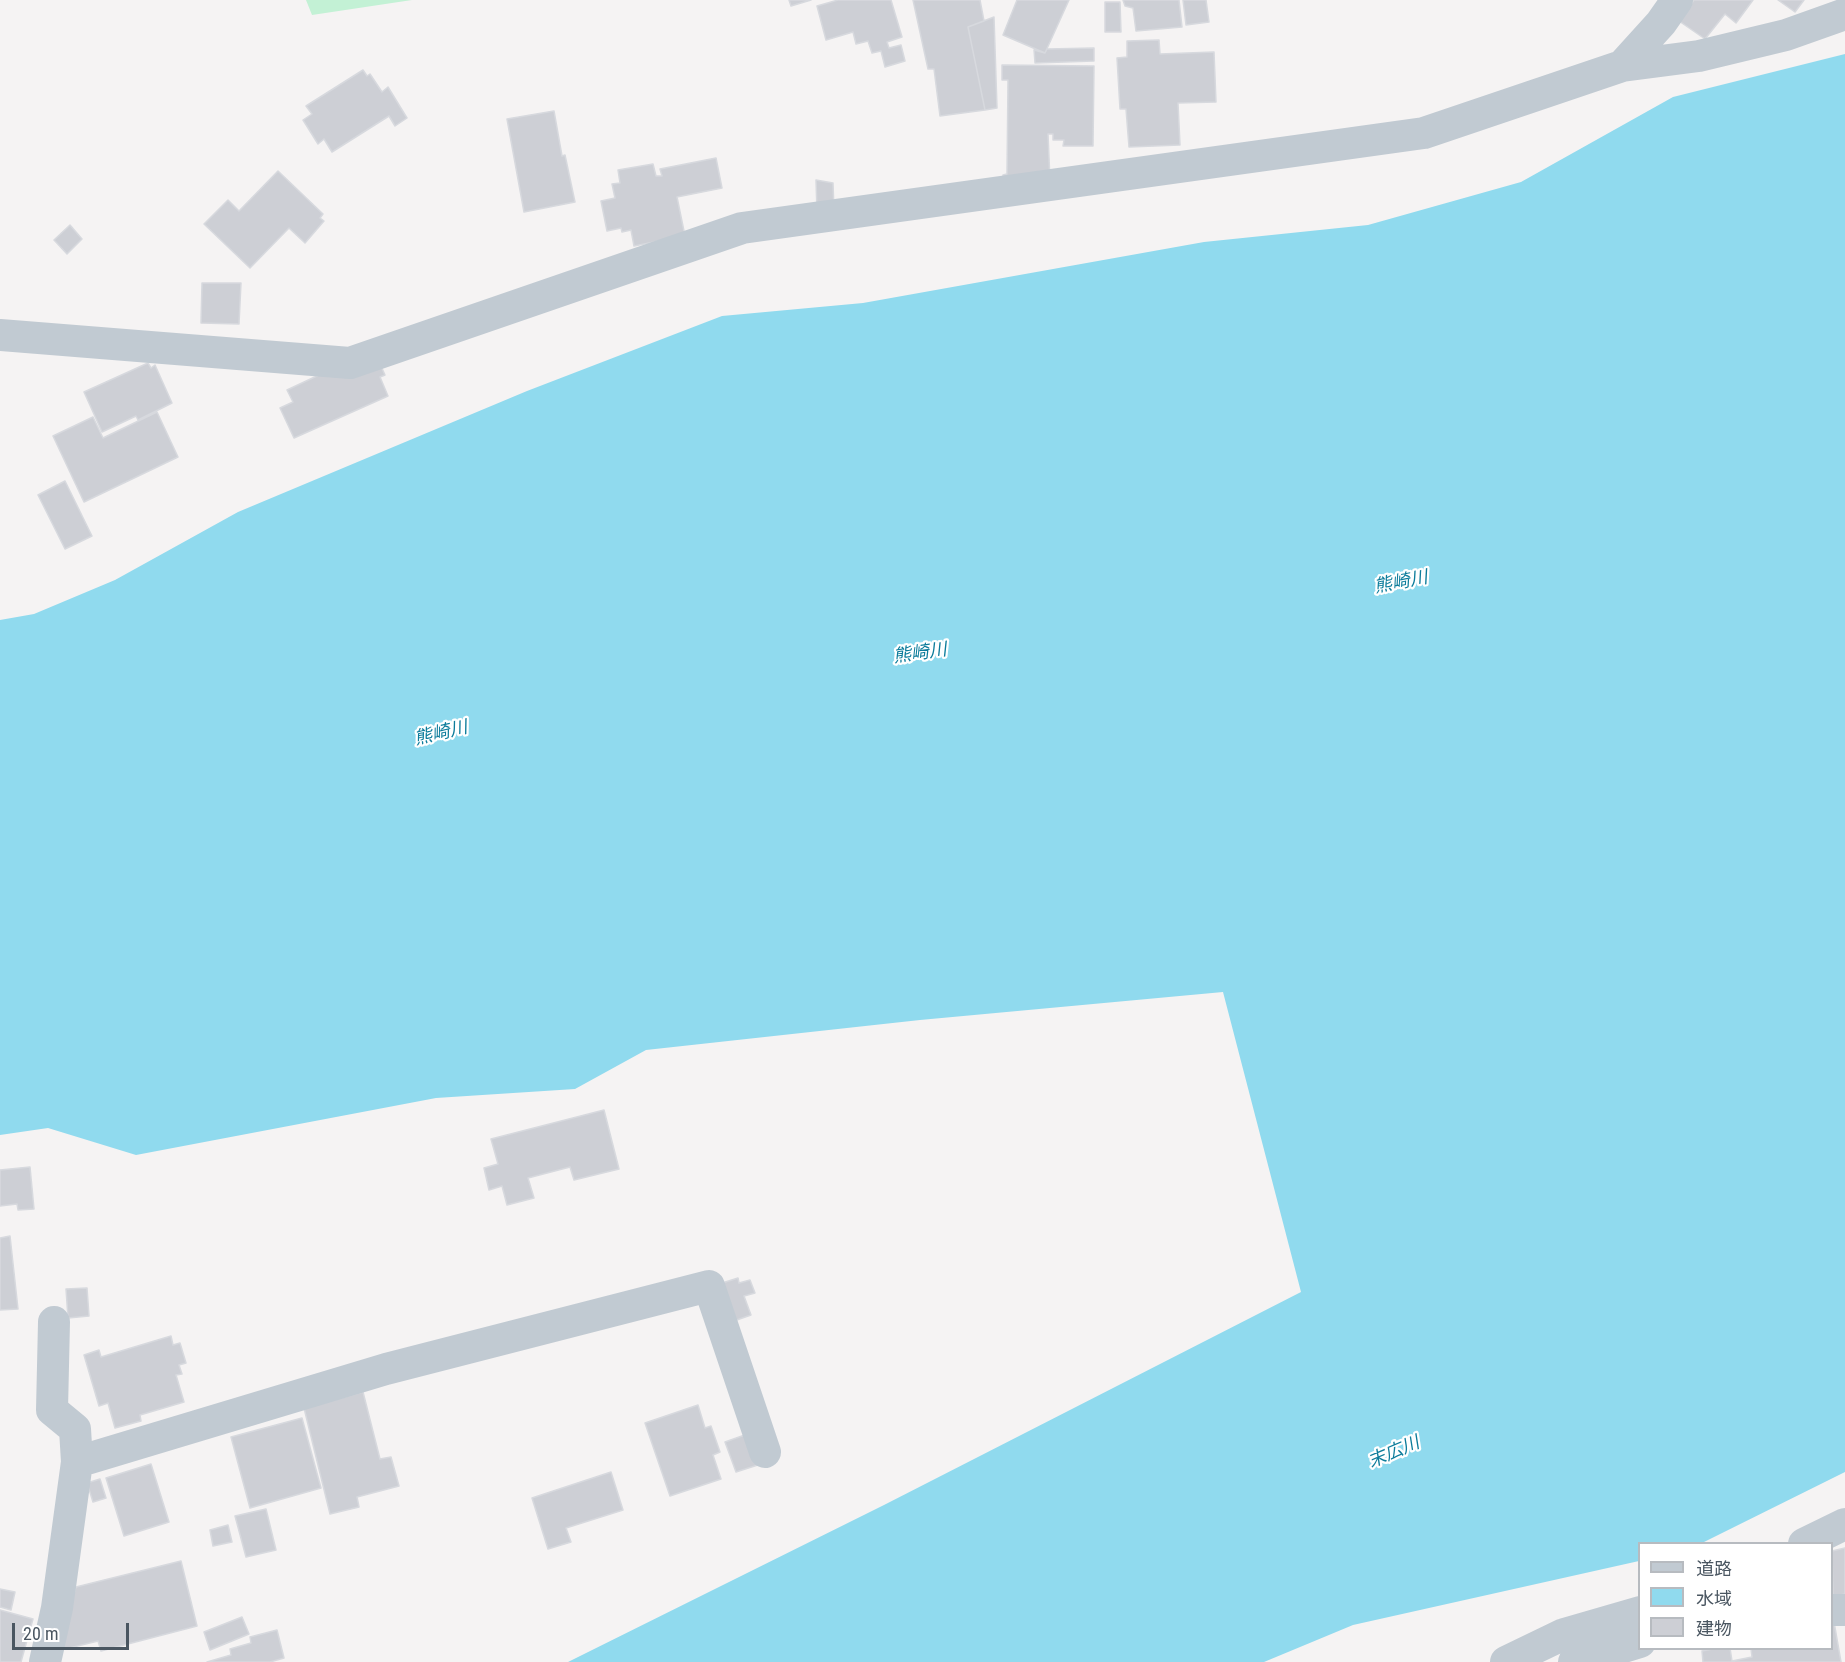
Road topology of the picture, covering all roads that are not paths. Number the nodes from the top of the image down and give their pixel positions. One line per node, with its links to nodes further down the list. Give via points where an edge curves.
1 (1677, 0): 3 (street)
2 (1845, 14): 3 (street, via 1786,35 1699,56)
3 (1622, 66): 4 (street, via 1424,133 742,228 350,363)
4 (0, 335)
5 (54, 1322): 7 (street, via 52,1410 75,1430)
6 (765, 1452): 7 (street, via 709,1286 386,1368)
7 (77, 1462): 12 (street, via 57,1608)
8 (1845, 1524): 9 (street)
9 (1808, 1542)
10 (1638, 1613): 13 (street, via 1564,1634)
11 (1638, 1643): 14 (street)
12 (45, 1662)
13 (1506, 1662)
14 (1574, 1662)

